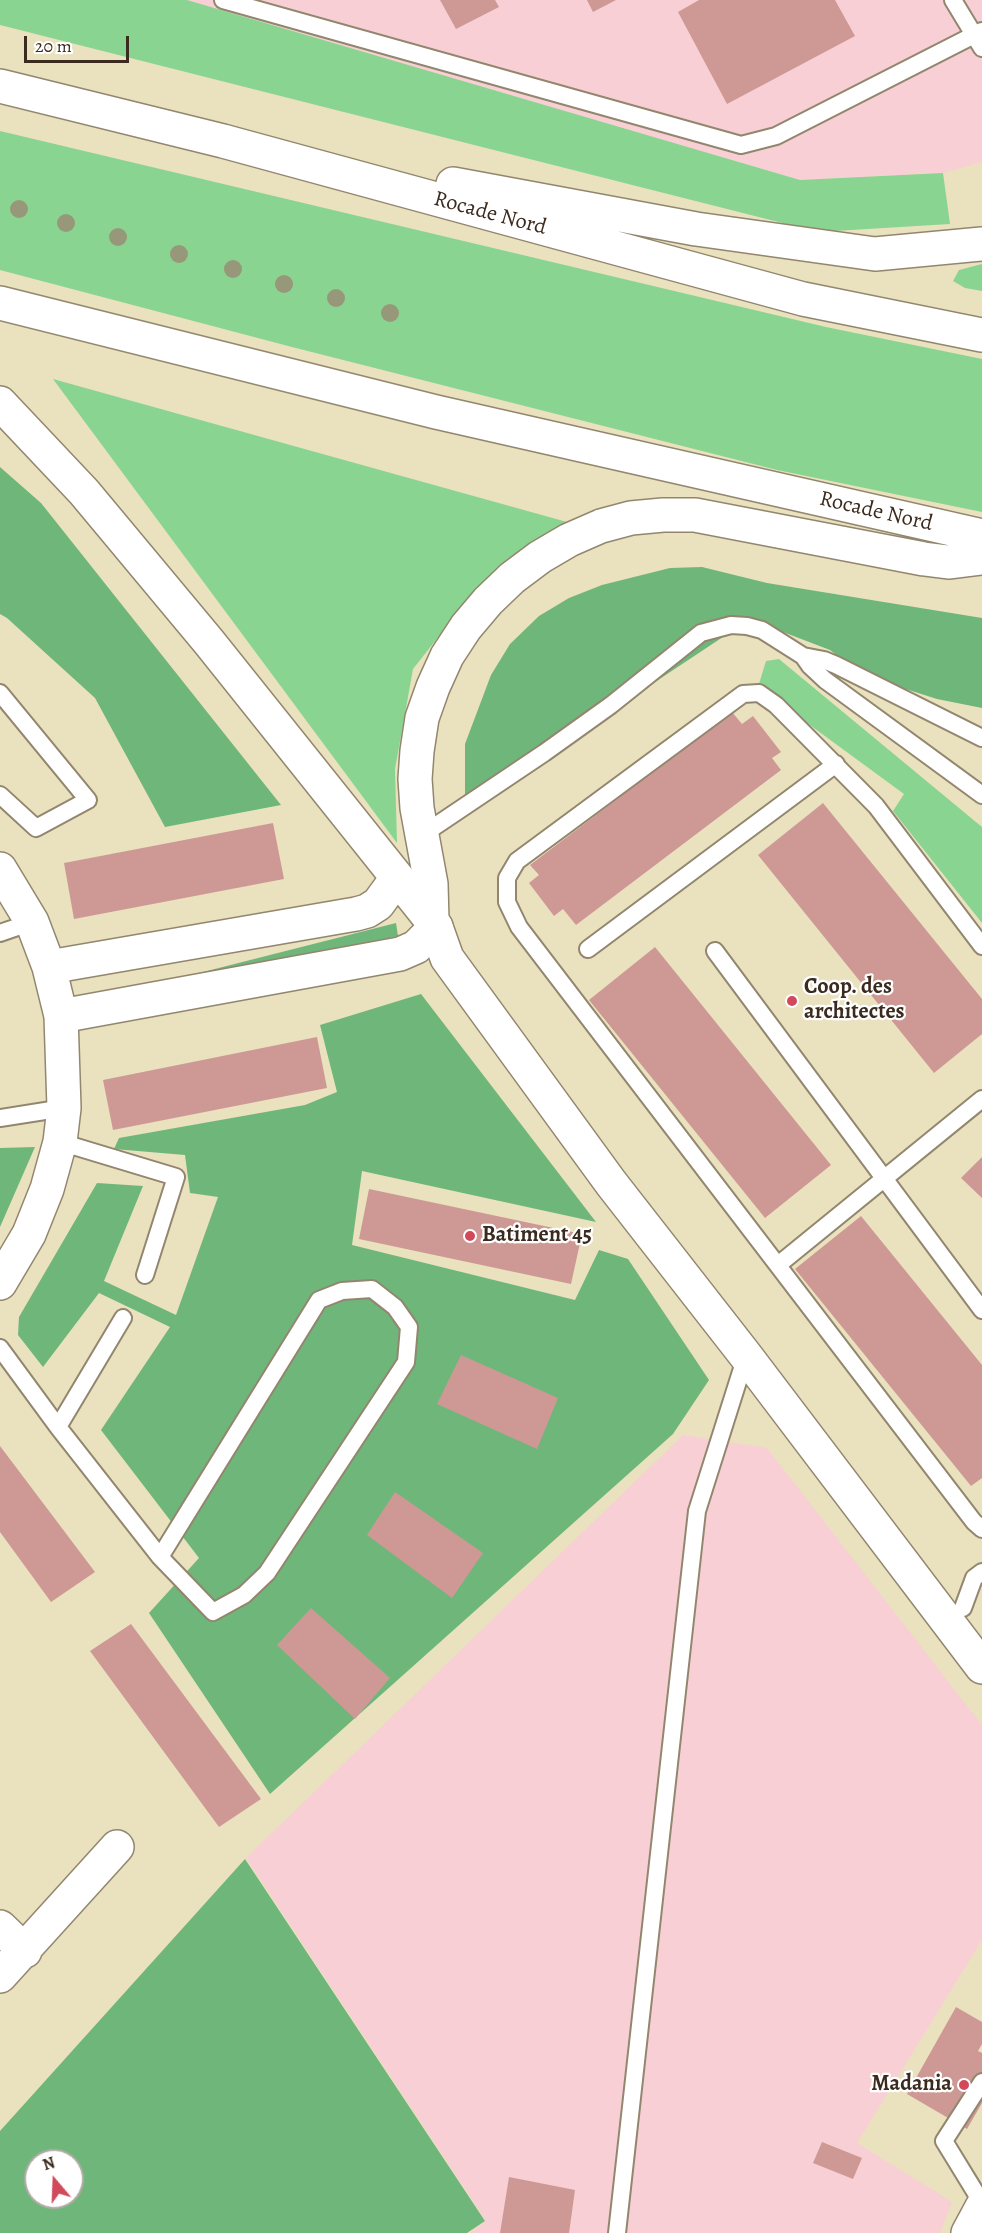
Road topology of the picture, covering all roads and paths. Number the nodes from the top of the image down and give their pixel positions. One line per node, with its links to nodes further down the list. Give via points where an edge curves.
1 (223, 0): 3 (lane, via 741,145 776,136)
2 (953, 0): 3 (lane)
3 (980, 38)
4 (0, 87): 5 (main road, Rocade Nord)
5 (223, 141): 6 (main road, via 696,229 875,254); 8 (main road, Rocade Nord, via 803,299)
6 (982, 244)
7 (0, 303): 10 (main road, Rocade Nord, via 436,412)
8 (982, 334)
9 (0, 403): 20 (main road, via 84,492)
10 (982, 536)
11 (982, 558): 18 (main road, via 948,562 924,559 695,515 631,518 569,540 522,571 488,601 447,656 422,718 417,751 415,779)
12 (804, 656): 14 (lane, via 836,664); 17 (lane, via 825,680); 18 (lane, via 762,630 747,626 731,625 701,633 563,740)
13 (0, 693): 16 (lane, via 88,800 36,828)
14 (982, 738)
15 (836, 764): 24 (lane, via 876,806); 25 (lane); 34 (lane, via 776,705 759,693 743,694 516,861 507,878 507,902 519,927)
16 (0, 795)
17 (982, 795)
18 (422, 835): 22 (main road)
19 (0, 868): 21 (main road)
20 (397, 878): 22 (main road); 27 (main road, via 378,904 356,914)
21 (32, 922): 23 (lane); 27 (main road)
22 (434, 924): 28 (main road, via 416,947 400,954); 37 (main road, via 462,944)
23 (0, 933)
24 (982, 946)
25 (588, 949)
26 (715, 951): 33 (lane)
27 (50, 967): 28 (main road)
28 (61, 1016): 30 (main road)
29 (982, 1099): 33 (lane)
30 (64, 1108): 31 (lane); 32 (main road)
31 (0, 1118)
32 (60, 1142): 35 (lane, via 176,1177); 36 (main road, via 47,1190 29,1234)
33 (885, 1179): 34 (lane); 38 (lane)
34 (778, 1265): 43 (lane)
35 (145, 1275)
36 (0, 1283)
37 (722, 1310): 41 (main road); 46 (main road)
38 (982, 1310)
39 (123, 1318): 42 (lane)
40 (0, 1348): 42 (lane)
41 (746, 1356): 47 (main road); 54 (lane, via 697,1511)
42 (58, 1427): 44 (lane)
43 (982, 1529)
44 (159, 1557): 44 (lane, via 213,1612 244,1595 267,1573 406,1362 410,1327 395,1307 372,1289 342,1291 319,1300)
45 (982, 1572): 46 (lane, via 974,1578)
46 (972, 1620)
47 (982, 1667)
48 (117, 1846): 50 (main road)
49 (0, 1927): 50 (main road)
50 (25, 1951): 51 (main road)
51 (0, 1976)
52 (982, 2082): 53 (lane, via 944,2141)
53 (982, 2205): 55 (main road)
54 (617, 2233)
55 (968, 2233)

